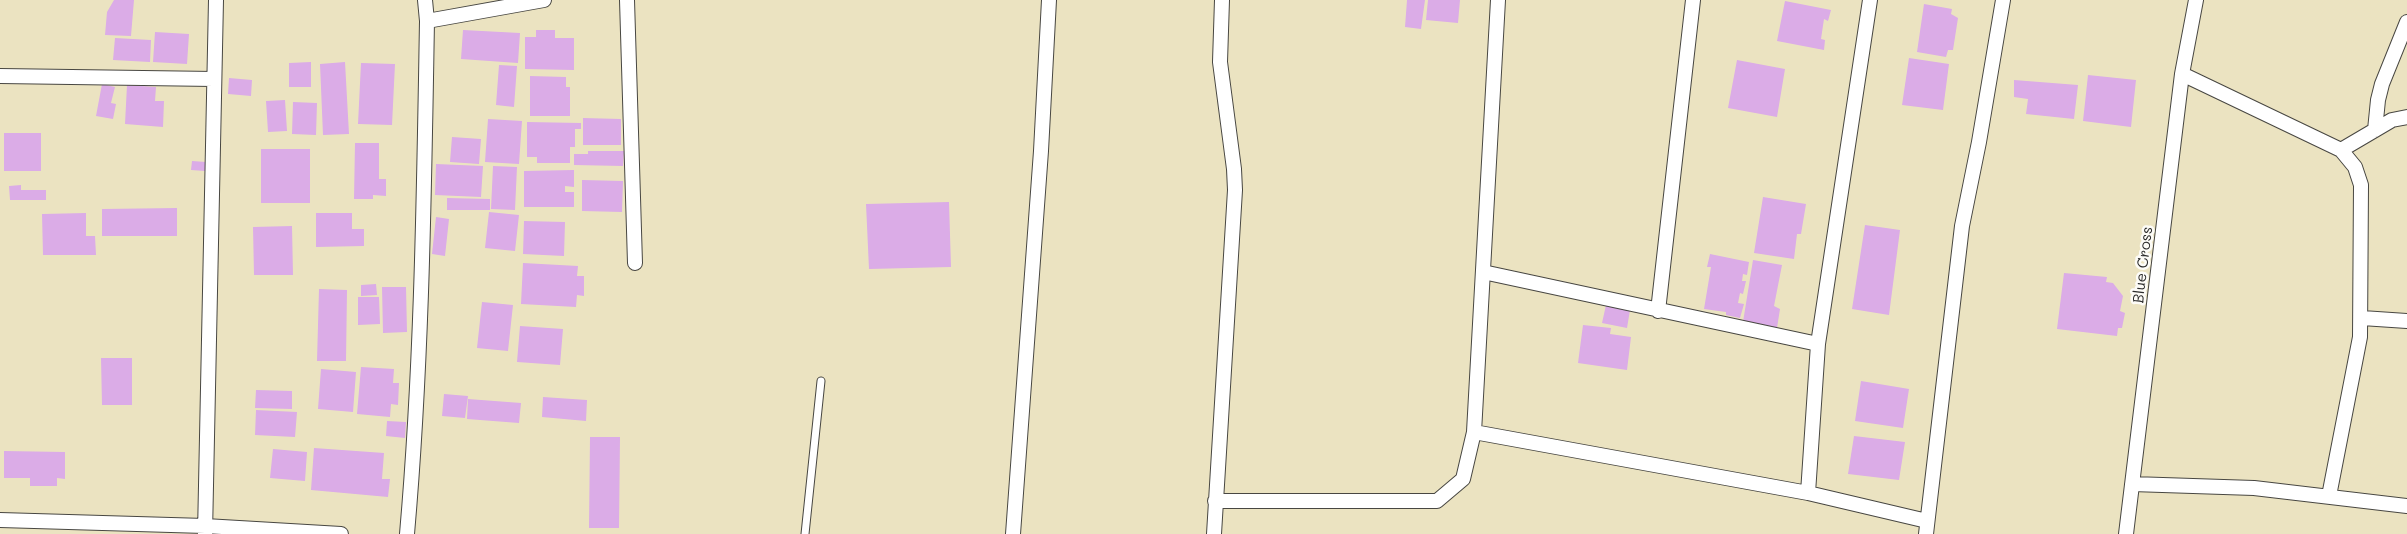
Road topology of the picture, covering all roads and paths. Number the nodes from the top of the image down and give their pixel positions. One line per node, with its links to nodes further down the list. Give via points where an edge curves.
1 (216, 0): 16 (street)
2 (425, 0): 12 (street)
3 (544, 0): 12 (street)
4 (627, 0): 20 (street)
5 (1049, 0): 39 (street)
6 (1222, 0): 31 (street, via 1220,62 1235,190)
7 (1498, 0): 21 (street)
8 (1692, 0): 22 (street)
9 (1870, 0): 25 (street)
10 (2003, 0): 34 (street, via 1962,226)
11 (2196, 0): 14 (street, Blue Cross)
12 (427, 21): 37 (street, via 422,304 417,422)
13 (2407, 22): 18 (street, via 2382,84)
14 (2182, 74): 19 (street); 28 (street, Blue Cross)
15 (0, 76): 16 (street)
16 (214, 78): 35 (street)
17 (2407, 117): 18 (street, via 2392,120)
18 (2375, 130): 19 (street)
19 (2341, 150): 23 (street, via 2355,167 2361,185)
20 (635, 262)
21 (1483, 272): 22 (street); 27 (street)
22 (1658, 312): 25 (street)
23 (2362, 318): 24 (street); 30 (street)
24 (2407, 321)
25 (1818, 344): 29 (street)
26 (821, 381): 38 (lane)
27 (1474, 432): 29 (street); 31 (street, via 1463,479 1438,501)
28 (2132, 484): 30 (street, via 2254,488); 41 (street, Blue Cross)
29 (1808, 492): 34 (street)
30 (2329, 496): 32 (street)
31 (1215, 501): 40 (street)
32 (2407, 506)
33 (0, 520): 35 (street)
34 (1927, 528)
35 (205, 530): 36 (street)
36 (341, 534)
37 (407, 534)
38 (805, 534)
39 (1013, 534)
40 (1214, 534)
41 (2126, 534)

